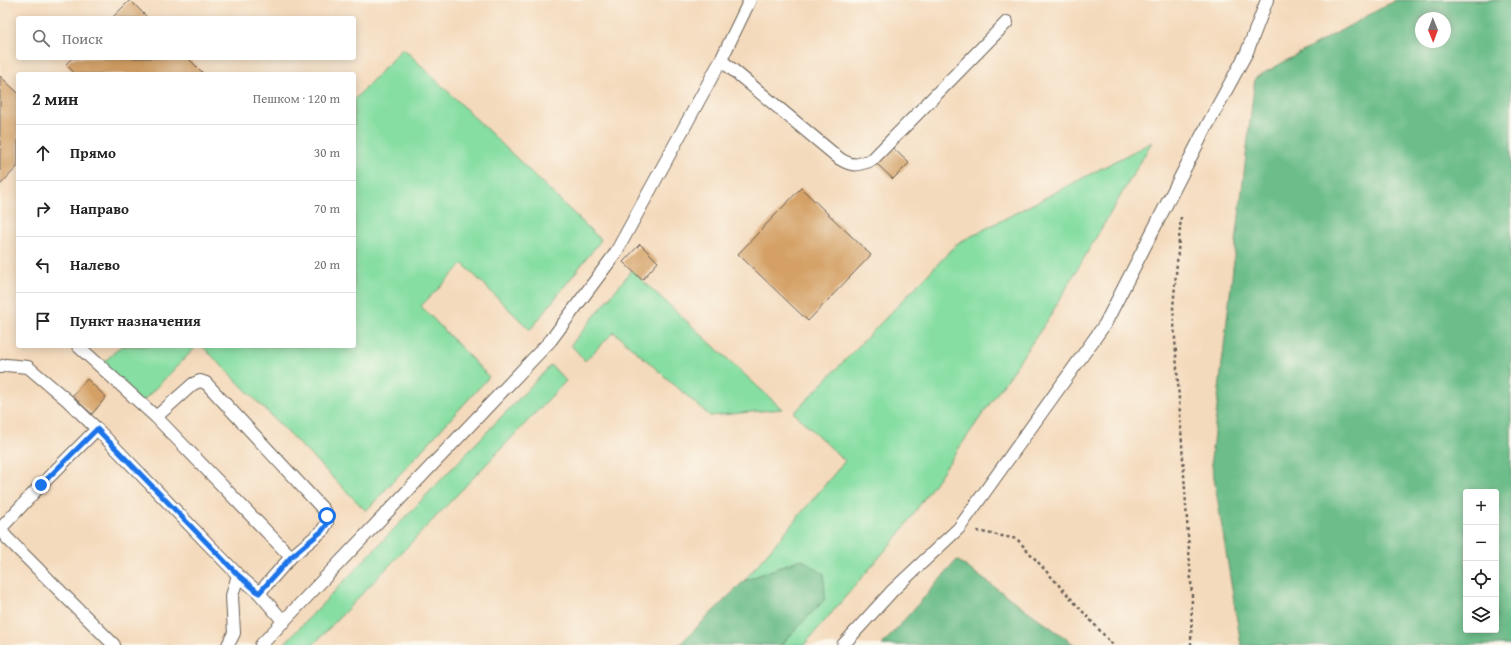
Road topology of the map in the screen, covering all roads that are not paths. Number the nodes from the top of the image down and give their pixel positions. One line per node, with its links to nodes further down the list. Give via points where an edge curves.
1 (750, 0): 4 (lane)
2 (1267, 0): 16 (lane, via 1247,52 1105,324 959,528 893,590)
3 (1007, 22): 4 (lane, via 872,160 860,164 850,165 840,159)
4 (721, 60): 12 (lane, via 614,254 551,340)
5 (80, 348): 7 (lane)
6 (0, 367): 8 (lane, via 6,365 28,368 68,400)
7 (156, 417): 9 (lane); 9 (lane, via 193,384 200,381 206,383 324,509 328,523)
8 (97, 429): 10 (lane); 13 (lane, via 2,527 6,537)
9 (291, 557): 11 (lane)
10 (238, 575): 11 (lane); 14 (lane, via 232,596 234,633)
11 (259, 593): 12 (lane)
12 (284, 622): 15 (lane)
13 (114, 645)
14 (228, 645)
15 (261, 645)
16 (843, 645)

